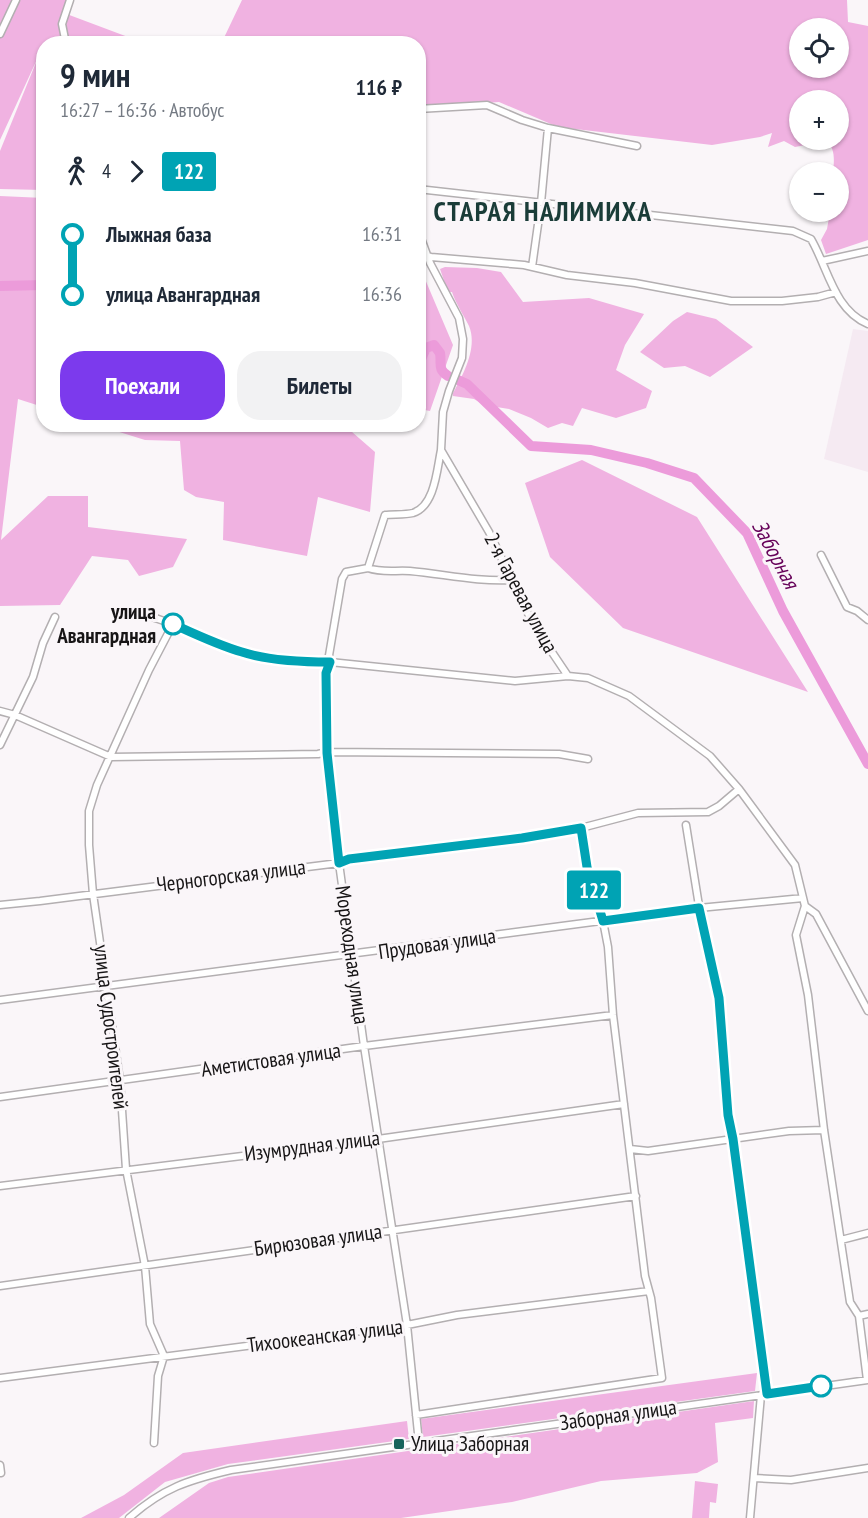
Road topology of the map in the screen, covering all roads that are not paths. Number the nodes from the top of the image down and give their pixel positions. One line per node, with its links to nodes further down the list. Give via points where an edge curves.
1 (16, 0): 3 (street)
2 (70, 0): 4 (street, via 62,24)
3 (0, 34)
4 (64, 36)
5 (426, 109): 6 (street, via 486,105)
6 (548, 128): 7 (street); 9 (street)
7 (637, 146)
8 (426, 190): 9 (street)
9 (542, 203): 13 (street, via 793,231 811,239); 14 (street)
10 (868, 251): 13 (street)
11 (426, 253): 12 (street)
12 (427, 256): 14 (street); 17 (street, via 459,318 463,339 460,363 445,403)
13 (822, 261): 15 (street)
14 (532, 267): 15 (street, via 731,301 782,301)
15 (836, 292): 16 (street, via 854,315)
16 (868, 324)
17 (441, 450): 19 (street, via 433,489 425,505 414,513 385,515); 20 (street, 2-я Гаревая улица)
18 (821, 555): 23 (street, via 847,607)
19 (368, 568): 20 (street); 25 (street, Мореходная улица, via 346,572 342,579)
20 (512, 580): 26 (street, 2-я Гаревая улица, via 533,624)
21 (130, 612): 24 (street)
22 (55, 617): 28 (street)
23 (868, 620)
24 (173, 624): 25 (street, via 244,653); 31 (street, улица Судостроителей)
25 (330, 662): 26 (street, via 514,681); 30 (street, Мореходная улица, via 326,673)
26 (568, 676): 33 (street, 2-я Гаревая улица, via 588,678 629,696 710,756)
27 (0, 711): 28 (street)
28 (15, 715): 29 (street); 31 (street)
29 (0, 745)
30 (327, 753): 31 (street); 32 (street, via 559,754); 36 (street, Мореходная улица)
31 (111, 757): 37 (street, улица Судостроителей, via 89,811)
32 (588, 759)
33 (739, 789): 35 (street, Черногорская улица, via 708,812 638,813); 38 (street, 2-я Гаревая улица, via 795,865)
34 (686, 825): 41 (street)
35 (581, 828): 36 (street, Черногорская улица); 42 (street, via 587,867)
36 (339, 863): 37 (street, Черногорская улица); 43 (street, Мореходная улица)
37 (93, 894): 39 (street, Черногорская улица); 44 (street, улица Судостроителей)
38 (803, 898): 40 (street, 2-я Гаревая улица); 41 (street, Прудовая улица)
39 (0, 904)
40 (805, 906): 46 (street, via 816,914); 52 (street, via 796,935 808,995)
41 (699, 908): 42 (street, Прудовая улица); 54 (street, via 719,998)
42 (603, 921): 43 (street, Прудовая улица); 47 (street)
43 (353, 955): 44 (street, Прудовая улица); 48 (street, Мореходная улица)
44 (107, 987): 45 (street, Прудовая улица); 49 (street, улица Судостроителей)
45 (0, 1000)
46 (868, 1011)
47 (613, 1015): 48 (street, Аметистовая улица); 51 (street)
48 (364, 1046): 49 (street, Аметистовая улица); 53 (street, Мореходная улица)
49 (120, 1081): 50 (street, Аметистовая улица); 56 (street, улица Судостроителей)
50 (0, 1097)
51 (624, 1104): 53 (street, Изумрудная улица); 55 (street)
52 (824, 1130): 54 (street); 61 (street)
53 (378, 1139): 56 (street, Изумрудная улица); 59 (street, Мореходная улица)
54 (733, 1139): 55 (street, via 648,1151); 71 (street)
55 (630, 1149): 58 (street)
56 (126, 1169): 57 (street, Изумрудная улица); 62 (street, улица Судостроителей)
57 (0, 1186)
58 (636, 1196): 59 (street, Бирюзовая улица); 64 (street)
59 (392, 1229): 62 (street, Бирюзовая улица); 67 (street, Мореходная улица)
60 (868, 1233): 61 (street)
61 (841, 1240): 66 (street, via 850,1302)
62 (145, 1266): 63 (street, Бирюзовая улица); 68 (street, улица Судостроителей, via 150,1324)
63 (0, 1286)
64 (649, 1291): 67 (street, Тихоокеанская улица); 72 (street, via 662,1378)
65 (868, 1314): 66 (street)
66 (859, 1316): 70 (street)
67 (407, 1325): 68 (street, Тихоокеанская улица); 72 (street, Мореходная улица)
68 (164, 1356): 69 (street, Тихоокеанская улица); 73 (street, via 158,1376)
69 (0, 1378)
70 (868, 1380): 71 (street, Заборная улица)
71 (764, 1394): 74 (street, Заборная улица); 78 (street)
72 (416, 1414): 74 (street, Мореходная улица)
73 (154, 1443)
74 (419, 1443): 79 (street, Заборная улица, via 199,1478 153,1498)
75 (0, 1466): 77 (street)
76 (868, 1468): 78 (street, via 791,1480)
77 (1, 1473)
78 (754, 1478): 80 (street)
79 (129, 1518)
80 (750, 1518)

